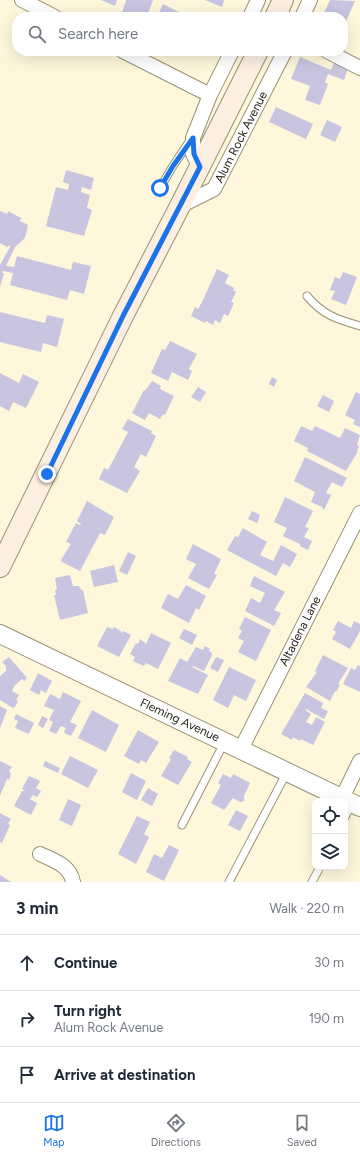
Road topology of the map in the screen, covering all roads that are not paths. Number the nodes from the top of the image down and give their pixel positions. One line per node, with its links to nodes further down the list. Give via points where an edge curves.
1 (22, 0): 5 (street)
2 (258, 0): 6 (street)
3 (283, 0): 7 (main road)
4 (310, 0): 8 (street)
5 (45, 12)
6 (252, 12)
7 (277, 12)
8 (304, 12)
9 (133, 56): 15 (street)
10 (230, 56): 15 (street, Alum Rock Avenue)
11 (256, 56): 17 (main road, Alum Rock Avenue)
12 (282, 56): 19 (street, Alum Rock Avenue, via 214,189)
13 (337, 56): 14 (street)
14 (360, 68)
15 (210, 95): 16 (street, Alum Rock Avenue)
16 (193, 138): 17 (street, Alum Rock Avenue, via 194,154); 18 (lane)
17 (200, 167): 19 (main road, Alum Rock Avenue)
18 (160, 188)
19 (180, 206): 23 (main road, Alum Rock Avenue)
20 (308, 296): 21 (lane, via 318,309)
21 (360, 326)
22 (360, 513): 26 (street, Altadena Lane)
23 (0, 567)
24 (0, 634): 25 (street, Fleming Avenue)
25 (225, 741): 26 (street, Fleming Avenue); 30 (lane)
26 (241, 749): 28 (street, Fleming Avenue)
27 (360, 761): 29 (street)
28 (287, 772): 29 (street, Fleming Avenue); 34 (lane)
29 (350, 806)
30 (182, 825)
31 (40, 854): 33 (street, via 62,865 69,871)
32 (318, 870): 35 (lane)
33 (73, 882)
34 (229, 882)
35 (312, 882)

